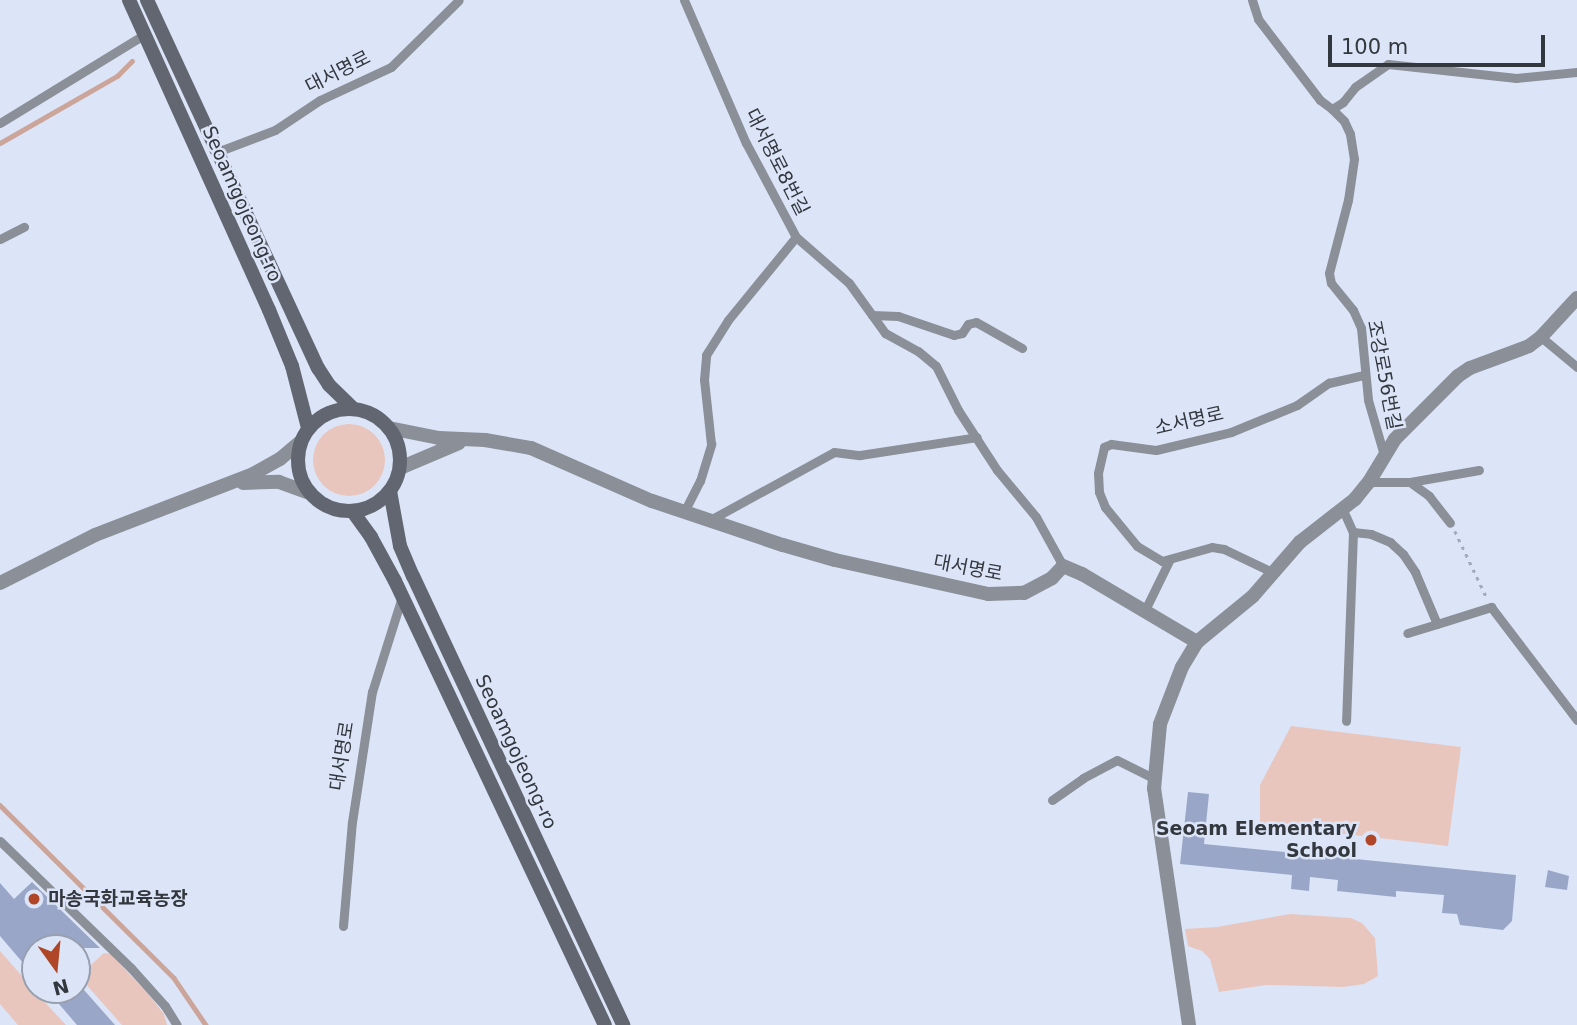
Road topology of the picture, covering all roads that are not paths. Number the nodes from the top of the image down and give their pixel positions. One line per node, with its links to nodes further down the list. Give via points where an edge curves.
1 (130, 0): 6 (main road, Seoamgojeong-ro)
2 (147, 0): 10 (main road, Seoamgojeong-ro)
3 (460, 0): 10 (lane, 대서명로, via 391,67 320,100 275,130)
4 (684, 0): 12 (lane, 대서명로8번길, via 746,142)
5 (1252, 0): 8 (lane, 조강로56번길, via 1258,19 1320,100)
6 (145, 34): 9 (lane); 21 (main road, Seoamgojeong-ro, via 292,366)
7 (1577, 72): 8 (lane, via 1516,78 1388,64)
8 (1332, 109): 19 (lane, 조강로56번길, via 1350,134 1354,159 1329,273 1361,328)
9 (0, 122)
10 (217, 152): 20 (main road, Seoamgojeong-ro, via 318,369)
11 (24, 228): 13 (lane)
12 (796, 237): 15 (lane, 대서명로8번길, via 840,274); 36 (lane, via 728,320 706,355 711,444)
13 (0, 239)
14 (1577, 298): 16 (street)
15 (872, 315): 17 (lane, via 898,316 954,335 976,322); 23 (lane, 대서명로8번길, via 885,333 936,366)
16 (1541, 337): 18 (lane); 26 (street, via 1458,376)
17 (1022, 348)
18 (1577, 367)
19 (1364, 374): 26 (lane, 조강로56번길); 40 (lane, 소서명로, via 1329,383 1297,405 1231,432 1156,450 1104,447 1098,474 1105,507 1137,546 1155,559)
20 (353, 408): 21 (main road, via 320,417); 22 (main road, via 369,412)
21 (308, 428): 25 (main road)
22 (388, 428): 24 (street, 대서명로); 27 (main road, via 400,451)
23 (977, 437): 37 (lane, via 860,455 834,452); 41 (lane, 대서명로8번길, via 1036,517)
24 (463, 441): 27 (street); 36 (street, 대서명로, via 531,448)
25 (299, 443): 31 (street, via 280,459); 33 (main road, via 299,477)
26 (1384, 455): 29 (street)
27 (400, 468): 32 (main road)
28 (1479, 470): 30 (lane)
29 (1369, 482): 30 (lane); 34 (street)
30 (1410, 482): 38 (lane, via 1429,496)
31 (224, 485): 33 (street, via 279,482); 43 (street, via 95,535)
32 (390, 491): 35 (main road, via 369,508); 57 (main road, Seoamgojeong-ro, via 400,546)
33 (307, 492): 35 (main road, via 336,510)
34 (1343, 510): 39 (lane); 42 (street, via 1300,542)
35 (353, 512): 44 (main road, Seoamgojeong-ro)
36 (684, 512): 37 (street, 대서명로)
37 (710, 520): 41 (street, 대서명로, via 835,560 988,594 1024,593 1052,578)
38 (1450, 523)
39 (1353, 532): 46 (lane, via 1390,542 1404,554); 50 (lane)
40 (1169, 561): 42 (lane, via 1212,547); 45 (lane)
41 (1063, 566): 45 (street)
42 (1274, 573): 48 (street, via 1240,609)
43 (0, 583)
44 (402, 597): 54 (lane, 대서명로, via 372,692 352,822); 56 (main road, Seoamgojeong-ro)
45 (1145, 610): 48 (street)
46 (1437, 624): 47 (lane); 49 (lane, via 1491,607)
47 (1407, 633)
48 (1197, 642): 51 (street, via 1160,724)
49 (1577, 720)
50 (1346, 721)
51 (1155, 779): 52 (lane, via 1117,760); 58 (street, via 1155,817)
52 (1052, 800)
53 (0, 841): 55 (lane, via 131,968)
54 (343, 926)
55 (177, 1025)
56 (606, 1025)
57 (623, 1025)
58 (1189, 1025)

